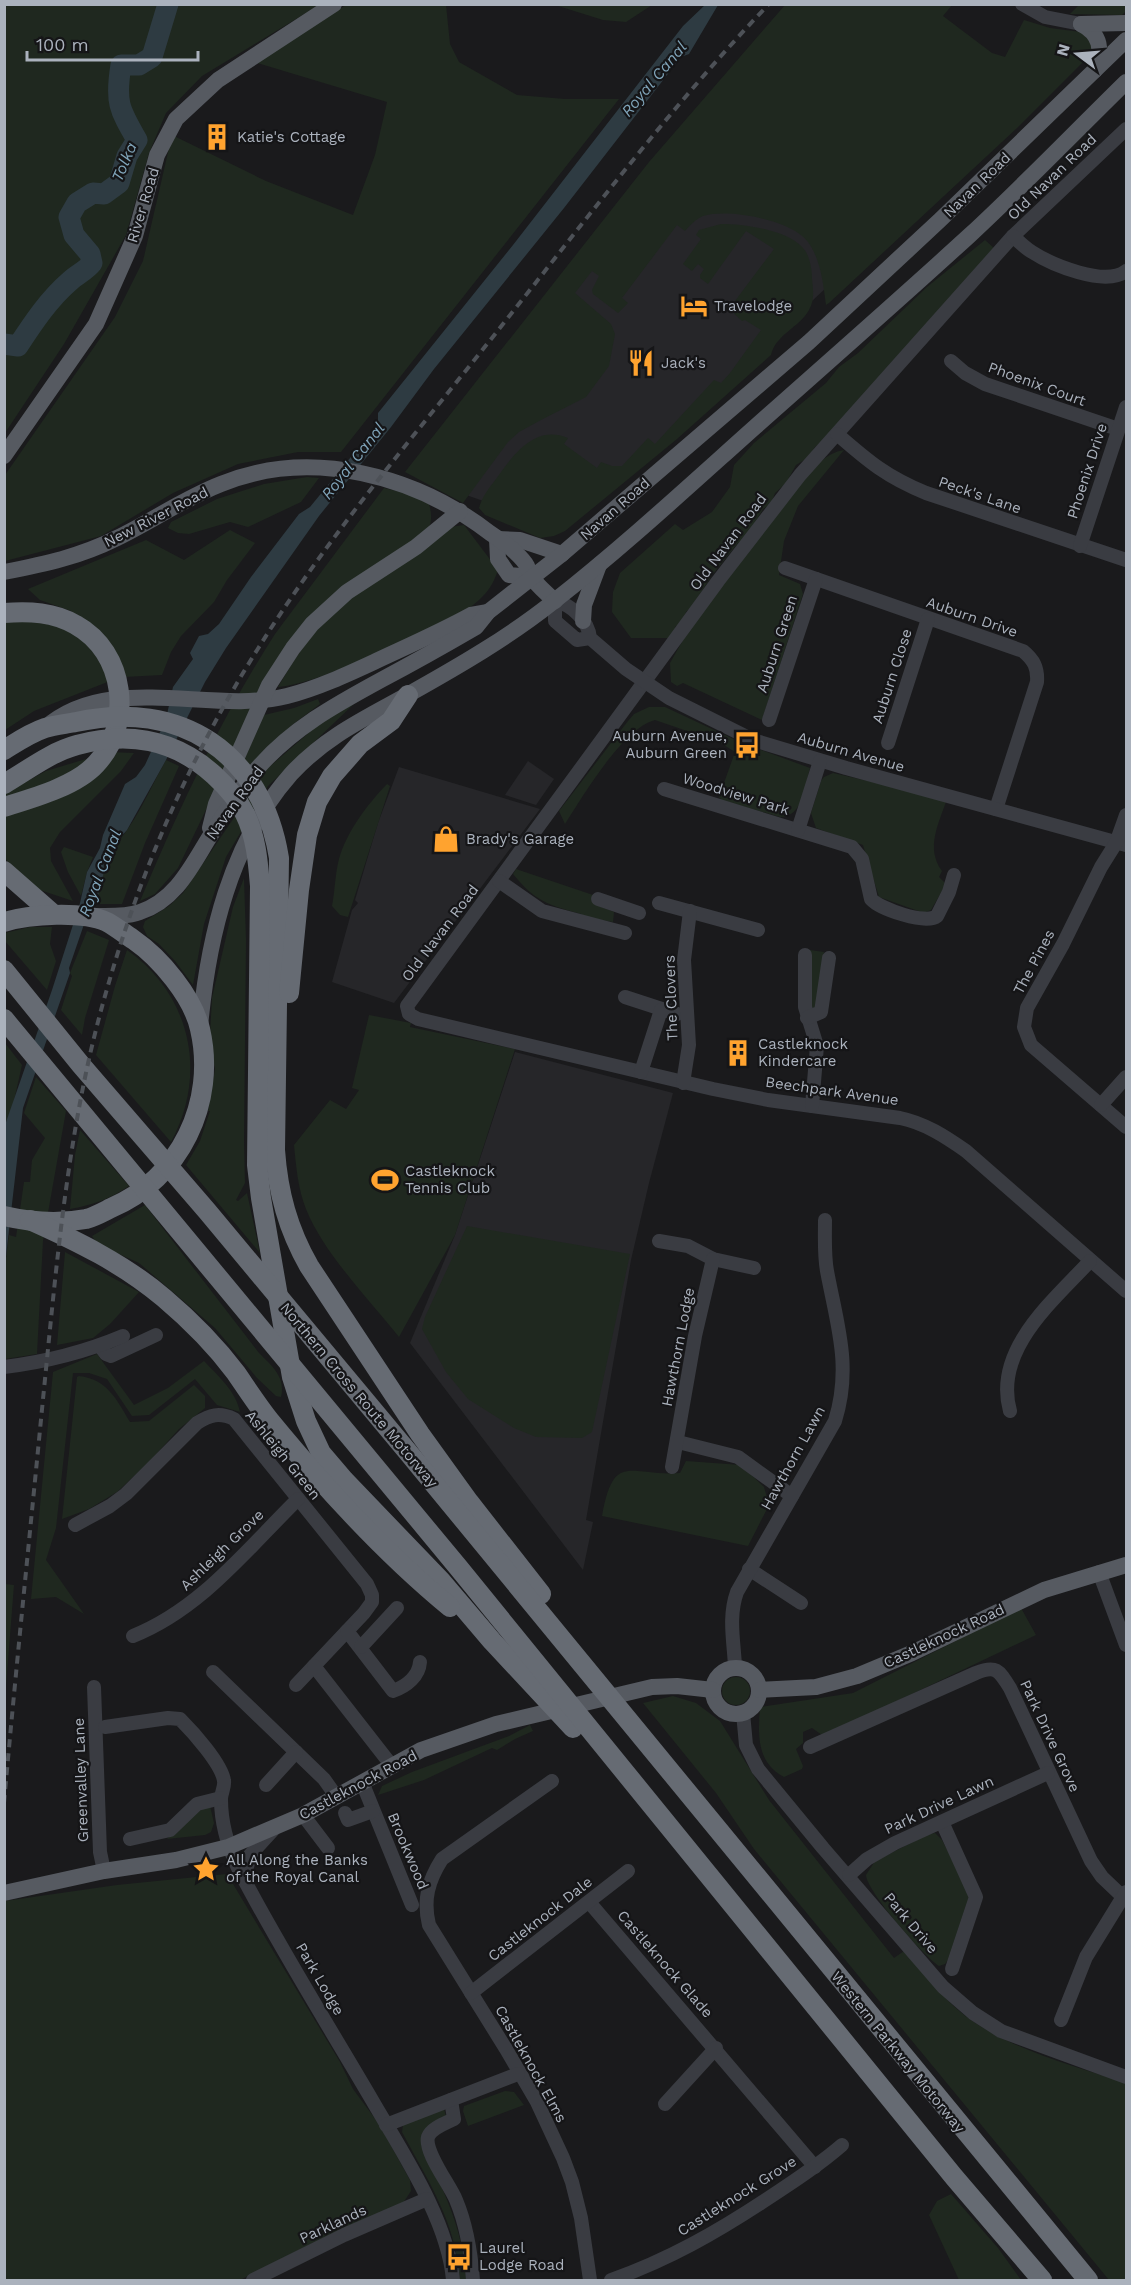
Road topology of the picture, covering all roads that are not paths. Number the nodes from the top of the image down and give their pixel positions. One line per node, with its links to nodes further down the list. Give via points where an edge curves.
1 (334, 4): 15 (main road, River Road, via 218,80 176,118 158,155 135,236 96,324)
2 (1022, 4): 4 (street, via 1045,17)
3 (1126, 23): 4 (main road)
4 (1081, 24): 6 (main road, via 1098,39 1100,52)
5 (1126, 40): 6 (main road, Navan Road)
6 (1095, 70): 21 (main road, Navan Road, via 809,342)
7 (1126, 82): 23 (main road, Navan Road, via 971,234)
8 (1126, 129): 9 (street, Old Navan Road)
9 (1013, 236): 10 (street, via 1030,251 1060,267 1113,277); 14 (street, Old Navan Road)
10 (1126, 271)
11 (951, 361): 13 (street, Phoenix Court, via 985,384)
12 (1126, 407): 13 (street, Phoenix Drive)
13 (1118, 429): 20 (street, Phoenix Drive)
14 (837, 434): 20 (street, Peck's Lane, via 899,482); 34 (street, Old Navan Road, via 800,475)
15 (4, 456)
16 (431, 496): 17 (main road); 18 (main road, via 438,514); 25 (main road, New River Road, via 405,484 355,472 308,468 265,471 223,483 87,551 50,564)
17 (460, 512): 18 (main road); 19 (main road)
18 (436, 532): 47 (main road, via 347,592 292,648 269,685 216,804)
19 (497, 538): 21 (main road, via 520,540); 26 (main road, via 527,566)
20 (1080, 546): 22 (street, Peck's Lane)
21 (562, 554): 26 (main road, Navan Road)
22 (1126, 560)
23 (599, 564): 28 (main road, Navan Road); 32 (main road, via 584,605)
24 (785, 568): 27 (street, Auburn Drive)
25 (4, 572)
26 (531, 577): 28 (main road); 29 (main road, Navan Road)
27 (816, 579): 31 (street, Auburn Drive); 36 (street, Auburn Green)
28 (555, 601): 32 (street, Auburn Avenue, via 566,603); 33 (street, Auburn Avenue, via 555,621 578,639); 35 (main road, Navan Road, via 514,632)
29 (488, 612): 37 (main road, via 471,615 365,666 286,696 245,701 172,697 117,700 71,710); 47 (main road, Navan Road, via 476,627 335,705 290,736 257,769)
30 (4, 613): 43 (highway, via 29,611 76,624 95,639 111,660 120,698 115,734 94,766 75,780)
31 (928, 619): 38 (street, Auburn Close); 44 (street, Auburn Drive, via 1023,651 1036,665 1037,682)
32 (583, 621): 33 (street, Auburn Avenue)
33 (590, 638): 34 (street, Auburn Avenue)
34 (644, 683): 40 (street, Auburn Avenue, via 738,733); 51 (street, Old Navan Road)
35 (408, 695): 69 (main road, Navan Road, via 350,725 321,746 291,774 261,815 234,870 221,909 204,983); 70 (highway, via 391,721 360,744 332,776 317,802 307,835 287,1014)
36 (769, 720)
37 (45, 728): 39 (highway); 70 (highway, via 94,718 132,716 168,722 192,730 224,751 241,770 275,834 279,858)
38 (888, 743)
39 (4, 750)
40 (820, 761): 44 (street, Auburn Avenue); 46 (street, Woodview Park)
41 (4, 784): 102 (highway, via 76,746 101,740 153,741 181,750 202,764 226,786 246,814 258,856 261,923 256,1136 261,1198 300,1405 321,1453)
42 (664, 789): 46 (street, Woodview Park)
43 (4, 807)
44 (996, 809): 48 (street, Auburn Avenue)
45 (1126, 815): 48 (street, The Pines)
46 (798, 830): 50 (street, Woodview Park, via 852,847 862,859 871,899 915,917 929,920 938,916)
47 (207, 840): 57 (main road, Navan Road, via 178,886 141,912)
48 (1121, 844): 74 (street, The Pines, via 1101,867 1027,1008 1024,1027 1031,1045)
49 (4, 872): 57 (highway)
50 (954, 875)
51 (499, 881): 54 (street, via 542,911 620,932); 65 (street, Old Navan Road, via 409,1002)
52 (598, 899): 54 (street)
53 (659, 903): 55 (street)
54 (621, 907): 56 (street)
55 (690, 911): 59 (street); 73 (street, The Clovers, via 684,960 689,1045)
56 (639, 913)
57 (65, 915): 58 (highway, via 24,916); 69 (highway, via 106,922 140,944 166,968)
58 (4, 922)
59 (758, 930)
60 (805, 955): 67 (street)
61 (829, 958): 67 (street, via 821,1012)
62 (4, 970): 127 (highway, Northern Cross Route Motorway)
63 (625, 997): 64 (street)
64 (661, 1010): 66 (street); 71 (street)
65 (409, 1014): 71 (street, Beechpark Avenue)
66 (677, 1014)
67 (807, 1018): 75 (street, via 817,1046)
68 (4, 1019): 131 (highway)
69 (200, 1027): 78 (highway, via 204,1054 199,1111 177,1155 159,1177 122,1204 88,1218)
70 (277, 1066): 127 (highway, via 275,1150 279,1192 309,1266 469,1502 567,1627)
71 (641, 1072): 73 (street, Beechpark Avenue)
72 (1126, 1077): 74 (street)
73 (683, 1083): 75 (street, Beechpark Avenue)
74 (1101, 1105): 76 (street, The Pines)
75 (812, 1106): 82 (street, Beechpark Avenue, via 900,1118 937,1132 966,1151)
76 (1126, 1127)
77 (4, 1216): 78 (highway)
78 (30, 1220): 102 (highway, via 93,1250 164,1298 204,1335 269,1419 356,1520 423,1585)
79 (825, 1220): 92 (street, Hawthorn Lawn, via 826,1269 844,1371 842,1397 835,1421)
80 (659, 1241): 81 (street, via 688,1246)
81 (713, 1259): 83 (street); 90 (street, Hawthorn Lodge, via 695,1336)
82 (1090, 1261): 84 (street, Beechpark Avenue); 89 (street, via 1030,1326 1016,1352 1006,1397)
83 (754, 1268)
84 (1126, 1292)
85 (156, 1335): 87 (street, via 111,1356)
86 (123, 1336): 87 (street)
87 (100, 1346): 88 (street, via 56,1359)
88 (4, 1367)
89 (1010, 1411)
90 (678, 1442): 91 (street, Hawthorn Lodge); 92 (street, via 738,1457)
91 (672, 1467)
92 (792, 1496): 96 (street, Hawthorn Lawn)
93 (297, 1499): 94 (street, Ashleigh Green, via 234,1419 224,1414 210,1415 197,1422 126,1494); 100 (street, Ashleigh Green, via 372,1595 372,1602); 101 (street, Ashleigh Grove, via 195,1601 175,1616)
94 (75, 1525)
95 (1126, 1565): 97 (main road, Castleknock Road)
96 (749, 1569): 98 (street); 107 (street, Hawthorn Lawn, via 734,1602)
97 (1099, 1572): 103 (street); 112 (main road, Castleknock Road, via 1038,1593 857,1676 816,1687)
98 (801, 1604)
99 (397, 1608): 104 (street)
100 (347, 1631): 104 (street); 106 (street, Ashleigh Green)
101 (133, 1636)
102 (492, 1641): 131 (highway)
103 (1126, 1644)
104 (361, 1647): 105 (street, via 393,1691 415,1677)
105 (420, 1662)
106 (314, 1666): 109 (street, Ashleigh Green); 117 (street)
107 (735, 1667): 111 (main road, via 719,1674); 112 (main road, via 752,1674)
108 (213, 1672): 116 (street)
109 (296, 1684)
110 (94, 1687): 134 (street, Greenvalley Lane)
111 (712, 1690): 113 (main road, via 718,1706 733,1714); 117 (main road, Castleknock Road, via 652,1688 532,1715 461,1735)
112 (759, 1690): 113 (main road, via 754,1705)
113 (743, 1713): 136 (street, Park Drive, via 750,1756)
114 (105, 1727): 123 (street, Park Lodge, via 180,1719 219,1767 225,1782)
115 (810, 1747): 118 (street, Park Drive Grove, via 989,1667 1010,1686)
116 (296, 1752): 121 (street); 122 (street)
117 (392, 1766): 120 (main road, Castleknock Road)
118 (1048, 1773): 128 (street, Park Drive Lawn); 141 (street, Park Drive Grove, via 1091,1861 1102,1877)
119 (552, 1781): 145 (street, Castleknock Elms, via 442,1859 432,1875 426,1909 429,1925)
120 (362, 1782): 122 (main road, Castleknock Road); 124 (street, Brookwood)
121 (266, 1785)
122 (336, 1796): 126 (main road, Castleknock Road)
123 (221, 1798): 130 (street, via 197,1804 170,1830); 132 (street, Park Lodge)
124 (373, 1811): 125 (street, Brookwood, via 348,1820); 138 (street, Brookwood)
125 (345, 1813)
126 (303, 1815): 129 (main road, Castleknock Road); 133 (street)
127 (710, 1822): 162 (highway, Western Parkway Motorway)
128 (942, 1822): 136 (street, Park Drive Lawn, via 876,1854); 144 (street, via 976,1897)
129 (274, 1828): 132 (main road, Castleknock Road); 137 (street, via 250,1855)
130 (130, 1839)
131 (682, 1844): 161 (highway)
132 (228, 1847): 134 (main road, Castleknock Road); 137 (street, Park Lodge)
133 (328, 1848)
134 (104, 1871): 140 (main road, Castleknock Road)
135 (628, 1871): 142 (street, Castleknock Dale)
136 (849, 1875): 149 (street, Park Drive, via 937,1980 973,2013 1001,2031)
137 (244, 1879): 152 (street, Park Lodge)
138 (405, 1886): 139 (street); 143 (street, Brookwood)
139 (390, 1889)
140 (8, 1892)
141 (1124, 1894): 146 (street, via 1084,1961)
142 (589, 1902): 145 (street, Castleknock Dale); 147 (street, Castleknock Glade)
143 (412, 1905)
144 (952, 1969)
145 (471, 1993): 148 (street, Castleknock Elms)
146 (1060, 2020)
147 (716, 2048): 151 (street); 154 (street, Castleknock Glade)
148 (519, 2074): 150 (street); 159 (street, Castleknock Elms, via 537,2102 572,2182)
149 (1126, 2077)
150 (451, 2100): 152 (street); 158 (street, via 454,2119 432,2131 429,2148 456,2200 471,2250)
151 (665, 2104)
152 (386, 2125): 155 (street)
153 (842, 2145): 154 (street, Castleknock Grove)
154 (815, 2167): 160 (street, Castleknock Grove, via 713,2234)
155 (427, 2199): 156 (street, Parklands); 157 (street, via 444,2237)
156 (253, 2280)
157 (453, 2280)
158 (473, 2280)
159 (590, 2280)
160 (611, 2280)
161 (1042, 2280)
162 (1088, 2280)

